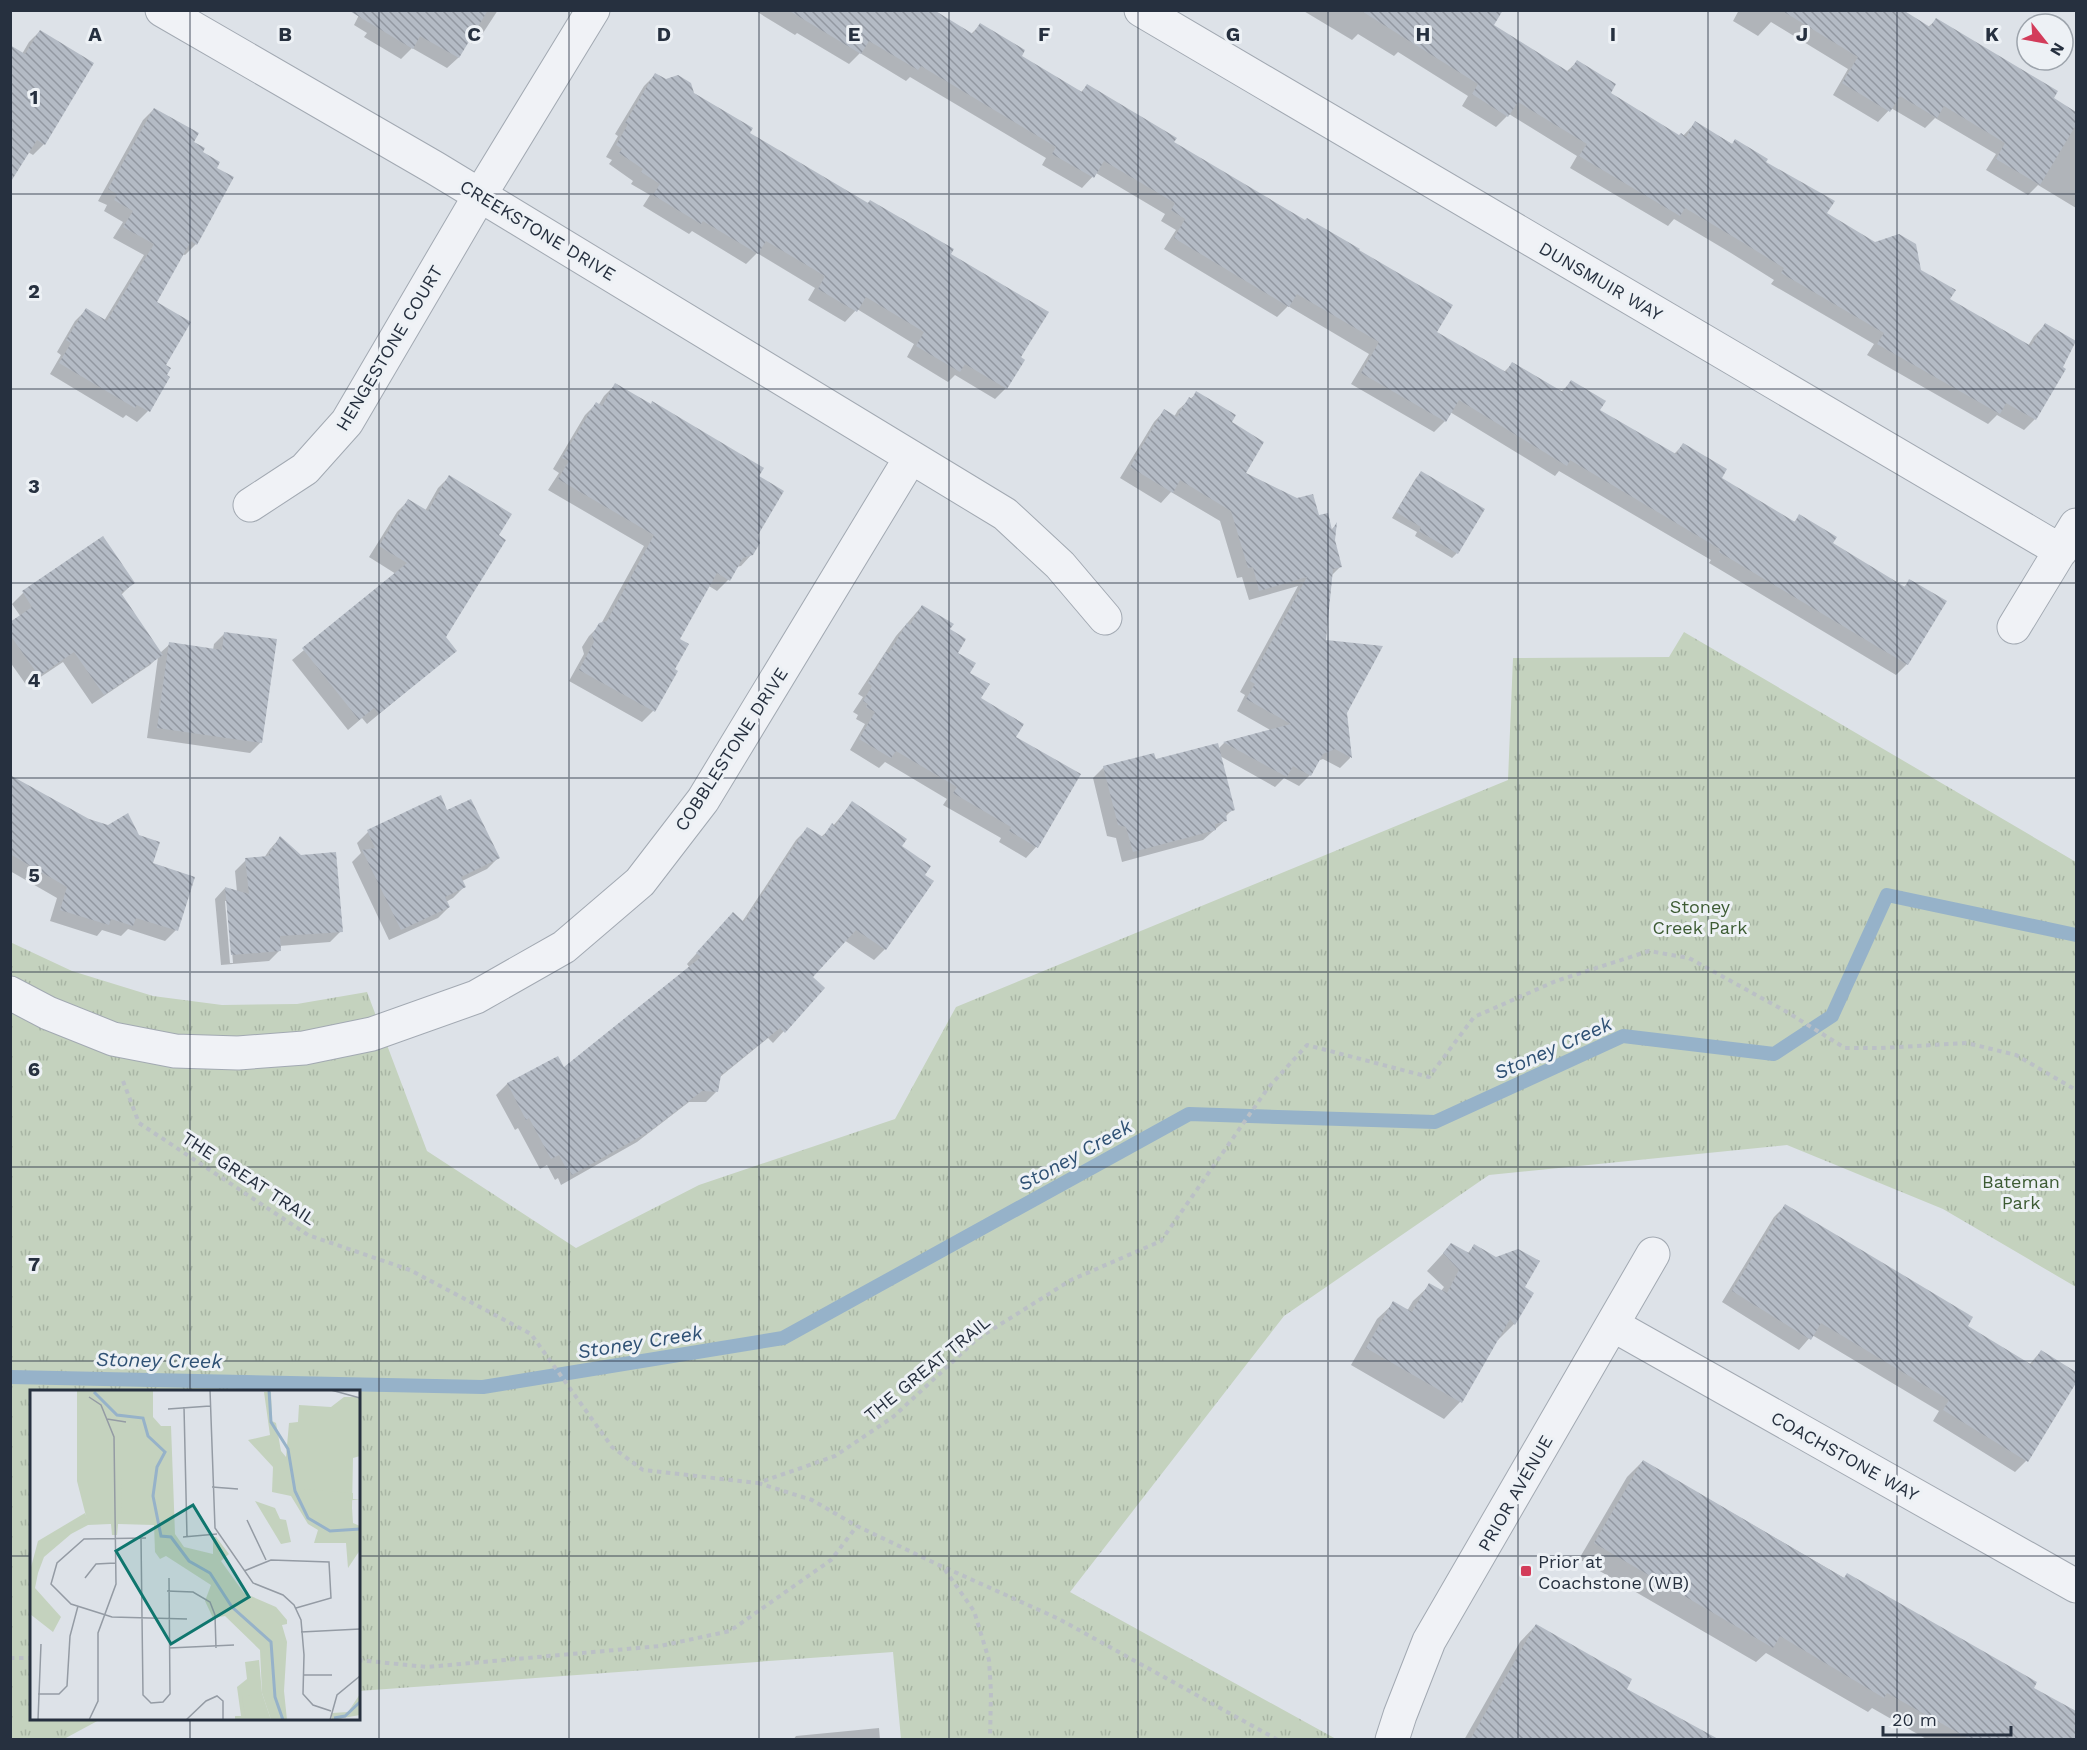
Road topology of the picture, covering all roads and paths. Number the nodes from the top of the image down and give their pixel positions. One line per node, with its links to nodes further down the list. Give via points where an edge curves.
1 (162, 10): 4 (street, CREEKSTONE DRIVE)
2 (592, 10): 4 (street, HENGESTONE COURT)
3 (1141, 10): 7 (street, DUNSMUIR WAY)
4 (480, 195): 5 (street, CREEKSTONE DRIVE); 6 (street, HENGESTONE COURT, via 347,422 305,469)
5 (911, 457): 8 (street, CREEKSTONE DRIVE, via 1005,514 1060,565); 11 (street, COBBLESTONE DRIVE, via 703,800 640,882 564,947 476,997 372,1034 304,1048 238,1053 175,1051)
6 (250, 505)
7 (2069, 538): 9 (street)
8 (1105, 618)
9 (2014, 627)
10 (10, 993): 11 (street, COBBLESTONE DRIVE)
11 (114, 1039): 15 (path, THE GREAT TRAIL, via 123,1081 139,1123 308,1235 410,1270 531,1334 612,1447 643,1470)
12 (2076, 1090): 15 (path, THE GREAT TRAIL, via 2016,1055 1967,1043 1845,1048 1689,958 1649,951 1556,981 1474,1017 1429,1077 1307,1045 1268,1088 1161,1241 1071,1280 976,1339 893,1417 835,1456)
13 (1653, 1254): 14 (street, PRIOR AVENUE)
14 (1613, 1325): 18 (street, COACHSTONE WAY); 24 (street, PRIOR AVENUE, via 1429,1641)
15 (758, 1483): 16 (path, via 812,1500)
16 (857, 1526): 17 (path); 21 (path, via 831,1560 730,1631 660,1646 426,1667)
17 (944, 1567): 22 (path, via 974,1611 989,1660); 23 (path, via 1059,1619)
18 (2076, 1586)
19 (30, 1658): 20 (path)
20 (10, 1659)
21 (360, 1660)
22 (990, 1740)
23 (1278, 1740)
24 (1392, 1740)

